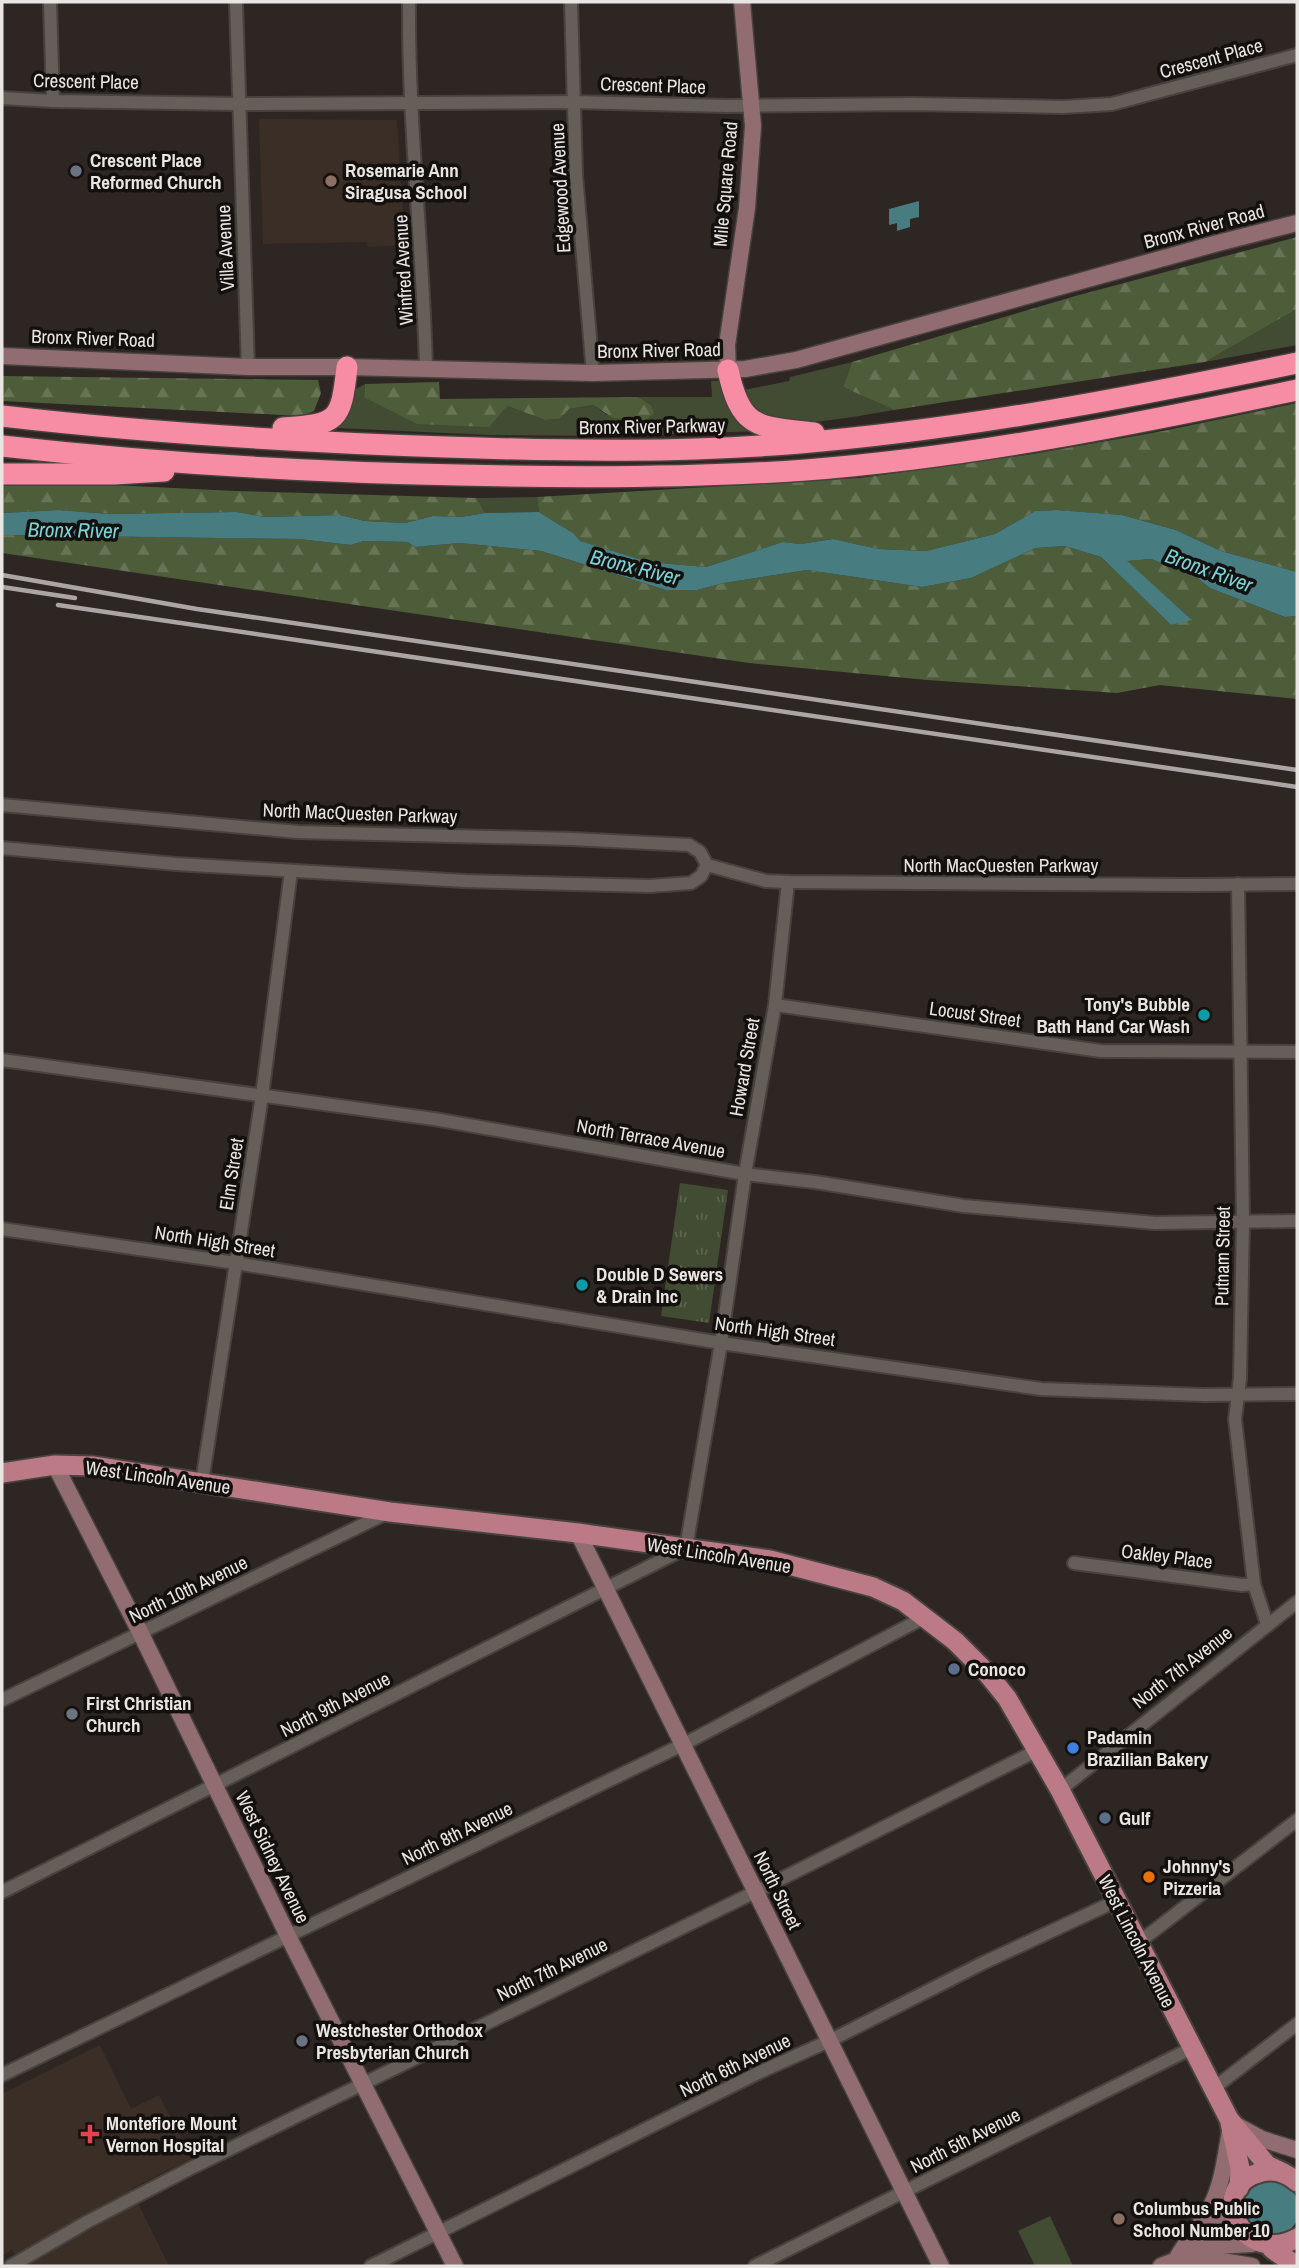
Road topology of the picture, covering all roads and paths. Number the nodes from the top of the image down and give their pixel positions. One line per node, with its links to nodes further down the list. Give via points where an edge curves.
1 (50, 2): 8 (street)
2 (236, 2): 10 (street, Villa Avenue)
3 (409, 2): 11 (street, Winfred Avenue)
4 (571, 2): 9 (street, Edgewood Avenue)
5 (742, 2): 12 (street, Mile Square Road)
6 (1297, 55): 12 (street, Crescent Place, via 1112,104)
7 (2, 98): 8 (street, Crescent Place)
8 (53, 101): 10 (street, Crescent Place)
9 (574, 102): 11 (street, Crescent Place); 12 (street, Crescent Place); 20 (street, Edgewood Avenue)
10 (239, 104): 11 (street, Crescent Place); 16 (street, Villa Avenue)
11 (412, 104): 18 (street, Winfred Avenue)
12 (752, 106): 19 (street, Mile Square Road, via 747,208 727,345)
13 (1297, 223): 19 (street, Bronx River Road, via 796,360)
14 (2, 356): 16 (street, Bronx River Road)
15 (1297, 363): 24 (highway, Bronx River Parkway, via 1086,405)
16 (248, 367): 17 (street, Bronx River Road)
17 (347, 367): 18 (street, Bronx River Road); 23 (highway, via 341,407 326,422)
18 (426, 368): 20 (street, Bronx River Road)
19 (729, 370): 20 (street, Bronx River Road); 24 (highway, via 737,405 749,419 773,428)
20 (593, 373)
21 (1297, 390): 26 (highway, via 1051,439 809,470 555,477)
22 (2, 416): 23 (highway, Bronx River Parkway)
23 (210, 435): 24 (highway, Bronx River Parkway, via 596,450)
24 (855, 438)
25 (2, 446): 26 (highway)
26 (220, 464): 27 (highway, via 139,473)
27 (2, 474)
28 (2, 805): 30 (street, North MacQuesten Parkway, via 298,832 689,845)
29 (2, 848): 31 (street)
30 (707, 865): 31 (street, via 691,883 650,886); 32 (street, North MacQuesten Parkway, via 766,881)
31 (291, 872): 39 (street, Elm Street)
32 (788, 882): 33 (street, North MacQuesten Parkway); 35 (street, Howard Street)
33 (1238, 884): 34 (street, North MacQuesten Parkway); 36 (street, Putnam Street)
34 (1297, 884)
35 (775, 1005): 36 (street, Locust Street, via 1101,1051); 40 (street, Howard Street)
36 (1241, 1052): 37 (street, Locust Street); 42 (street, Putnam Street)
37 (1297, 1052)
38 (2, 1060): 39 (street, North Terrace Avenue)
39 (262, 1096): 40 (street, North Terrace Avenue, via 434,1119); 44 (street, Elm Street)
40 (745, 1174): 42 (street, North Terrace Avenue, via 964,1206 1155,1223); 45 (street, Howard Street)
41 (1297, 1221): 42 (street, North Terrace Avenue)
42 (1243, 1222): 47 (street, Putnam Street)
43 (2, 1229): 44 (street, North High Street)
44 (236, 1263): 45 (street, North High Street); 50 (street, Elm Street)
45 (721, 1343): 47 (street, North High Street, via 1041,1390); 53 (street, Howard Street)
46 (1297, 1394): 47 (street, North High Street)
47 (1237, 1395): 55 (street, Putnam Street, via 1235,1419)
48 (55, 1465): 49 (main road, West Lincoln Avenue); 50 (main road, West Lincoln Avenue); 60 (street, West Sidney Avenue)
49 (2, 1473)
50 (202, 1482): 51 (main road, West Lincoln Avenue)
51 (390, 1511): 52 (main road, West Lincoln Avenue); 60 (street, North 10th Avenue)
52 (578, 1533): 53 (main road, West Lincoln Avenue); 56 (street, North Street)
53 (686, 1549): 56 (street, North 9th Avenue); 58 (main road, West Lincoln Avenue, via 770,1560 873,1587)
54 (1074, 1563): 55 (street, Oakley Place)
55 (1254, 1584): 59 (street, Putnam Street)
56 (607, 1588): 62 (street, North Street); 64 (street, North 9th Avenue)
57 (1297, 1602): 59 (street, North 7th Avenue)
58 (925, 1617): 62 (street, North 8th Avenue); 63 (main road, West Lincoln Avenue, via 986,1672)
59 (1267, 1624): 65 (street, North 7th Avenue)
60 (141, 1634): 61 (street, North 10th Avenue); 64 (street, West Sidney Avenue)
61 (2, 1700)
62 (684, 1744): 68 (street, North Street); 70 (street, North 8th Avenue)
63 (1038, 1749): 65 (main road, West Lincoln Avenue); 68 (street, North 7th Avenue)
64 (215, 1786): 67 (street, North 9th Avenue); 70 (street, West Sidney Avenue)
65 (1060, 1790): 69 (main road, West Lincoln Avenue)
66 (1297, 1820): 71 (street)
67 (2, 1892)
68 (755, 1892): 73 (street, North Street); 76 (street, North 7th Avenue)
69 (1116, 1901): 71 (main road, West Lincoln Avenue); 73 (street, North 6th Avenue)
70 (288, 1936): 75 (street, North 8th Avenue); 76 (street, West Sidney Avenue)
71 (1138, 1943): 74 (main road, West Lincoln Avenue)
72 (1297, 2024): 77 (street)
73 (829, 2041): 81 (street, North Street); 83 (street, North 6th Avenue)
74 (1192, 2048): 77 (main road, West Lincoln Avenue); 81 (street, North 5th Avenue)
75 (2, 2075)
76 (362, 2083): 83 (street, West Sidney Avenue); 88 (street, North 7th Avenue, via 154,2186)
77 (1214, 2088): 78 (main road, West Lincoln Avenue)
78 (1231, 2123): 79 (street); 80 (main road, West Lincoln Avenue, via 1267,2165); 82 (main road, West Lincoln Avenue, via 1240,2168); 87 (street, via 1215,2197)
79 (1297, 2150)
80 (1293, 2178): 82 (main road, via 1264,2171)
81 (904, 2192): 91 (street, North 5th Avenue); 92 (street, North Street)
82 (1236, 2193): 85 (main road, West Lincoln Avenue, via 1233,2219); 87 (street, via 1223,2219)
83 (439, 2233): 89 (street, North 6th Avenue); 90 (street, West Sidney Avenue)
84 (1297, 2238): 86 (main road)
85 (1252, 2244): 86 (main road); 87 (street, via 1214,2246)
86 (1272, 2249): 94 (main road)
87 (1172, 2261): 93 (street)
88 (17, 2264)
89 (371, 2266)
90 (455, 2266)
91 (755, 2266)
92 (941, 2266)
93 (1252, 2266)
94 (1297, 2266)

